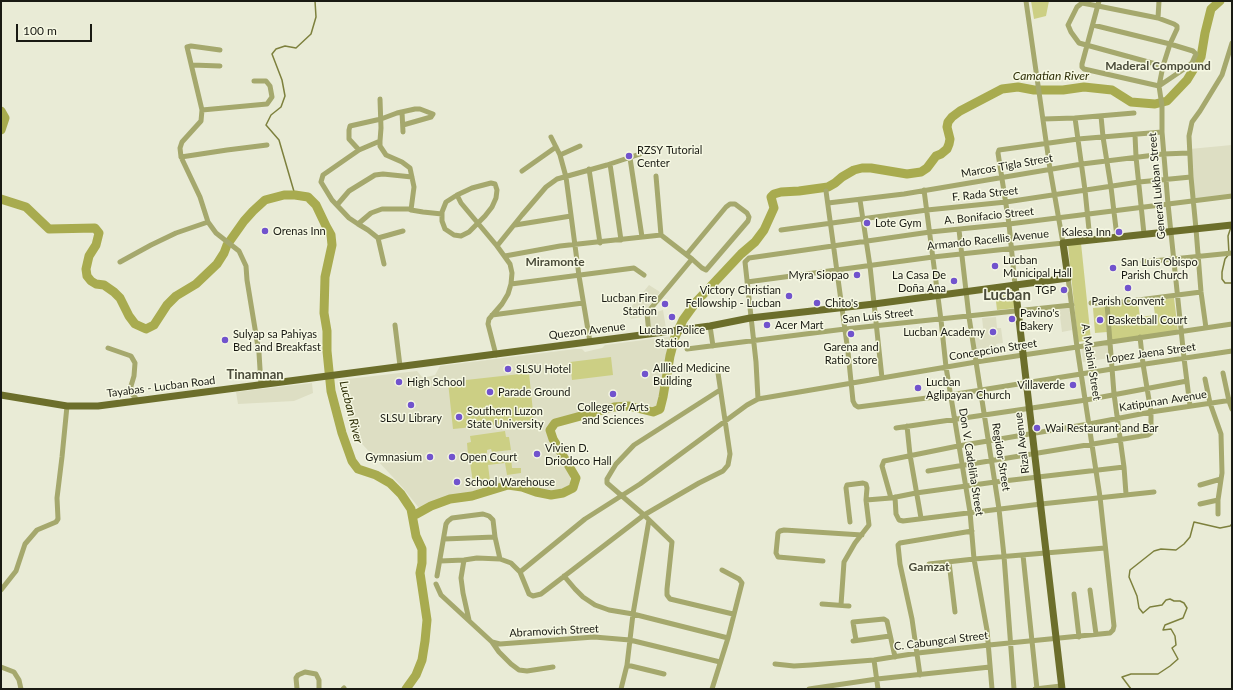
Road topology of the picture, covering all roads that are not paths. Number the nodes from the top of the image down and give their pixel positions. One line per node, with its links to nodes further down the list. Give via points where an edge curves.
1 (1026, 1): 22 (street, A. Mabini Street)
2 (1160, 1): 4 (street)
3 (1099, 3): 4 (street); 5 (street); 8 (street, via 1082,3 1077,7 1068,25 1074,38)
4 (1158, 18): 7 (street, General Lukban Street, via 1177,26)
5 (1093, 26): 7 (street); 8 (street)
6 (1232, 43): 36 (street, via 1217,85 1192,122)
7 (1170, 44): 12 (street, General Lukban Street); 14 (street, via 1196,54 1187,67)
8 (1087, 46): 12 (street); 14 (street, via 1082,64 1084,69)
9 (220, 50): 10 (street, via 187,46)
10 (192, 65): 11 (street); 16 (street)
11 (220, 66)
12 (1163, 66): 14 (street, General Lukban Street)
13 (254, 81): 16 (street, via 266,81 270,86 272,97 267,104)
14 (1160, 86): 25 (street, General Lukban Street)
15 (380, 99): 21 (street)
16 (202, 110): 40 (street, via 201,121 182,142)
17 (402, 112): 21 (street); 23 (street); 23 (street, via 415,108 433,114 431,117)
18 (1134, 113): 19 (street)
19 (1101, 116): 20 (street); 27 (street)
20 (1075, 118): 22 (street); 29 (street)
21 (381, 119): 30 (street); 35 (street, via 350,126 349,139)
22 (1043, 119): 31 (street, A. Mabini Street)
23 (403, 125): 24 (street)
24 (403, 132)
25 (1162, 132): 26 (street); 38 (street, General Lukban Street)
26 (1135, 135): 27 (street); 41 (street)
27 (1103, 136): 29 (street); 43 (street)
28 (551, 137): 34 (street)
29 (1078, 139): 31 (street); 45 (street)
30 (380, 141): 35 (street); 51 (street, via 386,155 410,168)
31 (1046, 143): 46 (street, A. Mabini Street); 50 (street, Rizal Avenue, via 1000,150 998,153)
32 (267, 145): 40 (street)
33 (580, 146): 39 (street)
34 (556, 148): 39 (street); 48 (street)
35 (359, 150): 68 (street, via 323,175 321,182)
36 (1189, 153): 38 (street, Marcos Tigla Street); 53 (street)
37 (640, 154): 42 (street)
38 (1164, 154): 41 (street, Marcos Tigla Street); 54 (street, General Lukban Street)
39 (560, 155): 52 (street)
40 (181, 157): 78 (street, via 200,197)
41 (1136, 157): 43 (street, Marcos Tigla Street); 55 (street)
42 (630, 158): 44 (street); 93 (street)
43 (1107, 161): 45 (street, Marcos Tigla Street); 56 (street)
44 (610, 164): 47 (street); 96 (street)
45 (1082, 164): 46 (street, Marcos Tigla Street); 58 (street)
46 (1050, 169): 50 (street, Marcos Tigla Street); 60 (street, A. Mabini Street)
47 (589, 170): 52 (street); 98 (street)
48 (522, 171)
49 (656, 176): 92 (street)
50 (1002, 176): 57 (street, Marcos Tigla Street); 65 (street, Rizal Avenue)
51 (412, 177): 68 (street, via 375,175 349,191); 70 (street, via 414,187)
52 (566, 177): 75 (street); 83 (street, via 557,179 546,187)
53 (1191, 177): 54 (street, F. Rada Street); 64 (street)
54 (1166, 180): 55 (street, F. Rada Street); 67 (street, General Lukban Street)
55 (1139, 182): 56 (street, F. Rada Street); 69 (street)
56 (1111, 187): 58 (street, F. Rada Street); 72 (street)
57 (924, 190): 63 (street, Marcos Tigla Street); 71 (street, Don V. Cadeliña Street)
58 (1085, 190): 60 (street, F. Rada Street); 74 (street)
59 (826, 191): 66 (street)
60 (1055, 194): 65 (street, F. Rada Street); 76 (street, A. Mabini Street)
61 (457, 195): 73 (street, via 446,202); 79 (street); 79 (street, via 485,184 495,184 496,198 492,207)
62 (1232, 196): 64 (street, A. Bonifacio Street)
63 (860, 200): 66 (street, Marcos Tigla Street); 77 (street)
64 (1193, 201): 67 (street, A. Bonifacio Street); 85 (street)
65 (1006, 202): 71 (street, F. Rada Street); 82 (street, Rizal Avenue)
66 (828, 203): 80 (street)
67 (1168, 204): 69 (street, A. Bonifacio Street); 89 (street, General Lukban Street)
68 (337, 205): 81 (street)
69 (1142, 208): 72 (street, A. Bonifacio Street); 91 (street)
70 (411, 210): 73 (street); 81 (street, via 382,209 371,213)
71 (927, 210): 77 (street, F. Rada Street); 90 (street, Don V. Cadeliña Street)
72 (1114, 211): 74 (street, A. Bonifacio Street); 94 (street)
73 (442, 214): 79 (street, via 445,229 454,235 461,236)
74 (1087, 214): 76 (street, A. Bonifacio Street); 97 (street)
75 (571, 216): 83 (street); 101 (street)
76 (1059, 218): 82 (street, A. Bonifacio Street); 100 (street, A. Mabini Street)
77 (863, 219): 80 (street, F. Rada Street); 99 (street)
78 (208, 222): 113 (street, via 163,239); 173 (street, via 216,233 239,251 246,266 259,353)
79 (478, 223): 102 (street)
80 (831, 223): 86 (street, F. Rada Street); 103 (street)
81 (358, 224): 95 (street)
82 (1009, 224): 87 (street, A. Bonifacio Street); 104 (street, Rizal Avenue)
83 (514, 225): 102 (street)
84 (1228, 225): 85 (main road, Armando Racellis Avenue)
85 (1196, 228): 89 (main road, Armando Racellis Avenue); 109 (street)
86 (781, 230)
87 (960, 230): 90 (street, A. Bonifacio Street); 107 (street, Regidor Street)
88 (403, 231): 95 (street)
89 (1171, 231): 91 (main road, Armando Racellis Avenue); 112 (street, General Lukban Street)
90 (930, 232): 99 (street, A. Bonifacio Street); 110 (street, Don V. Cadeliña Street)
91 (1144, 234): 94 (main road, Armando Racellis Avenue)
92 (661, 235): 93 (street); 106 (street)
93 (642, 237): 96 (street)
94 (1117, 237): 97 (main road, Armando Racellis Avenue)
95 (378, 238): 115 (street)
96 (621, 240): 98 (street)
97 (1090, 240): 100 (main road, Armando Racellis Avenue)
98 (600, 242): 101 (street)
99 (866, 242): 103 (street, A. Bonifacio Street); 116 (street)
100 (1063, 243): 104 (street, Armando Racellis Avenue); 120 (main road, A. Mabini Street)
101 (575, 245): 108 (street); 119 (street)
102 (497, 246): 108 (street)
103 (834, 246): 117 (street); 121 (street, A. Bonifacio Street, via 749,258 745,262)
104 (1011, 249): 107 (street, Armando Racellis Avenue); 123 (street, Rizal Avenue)
105 (1232, 253): 109 (street)
106 (687, 254): 111 (street); 111 (street, via 730,204 747,213 748,221 706,270)
107 (962, 254): 110 (street, Armando Racellis Avenue); 124 (street, Regidor Street)
108 (505, 256): 122 (street, via 512,273)
109 (1198, 256): 112 (street); 125 (street)
110 (933, 257): 116 (street, Armando Racellis Avenue); 126 (street, Don V. Cadeliña Street)
111 (692, 259): 146 (street, via 647,313)
112 (1173, 259): 114 (street); 127 (street, General Lukban Street)
113 (120, 262)
114 (1143, 262)
115 (384, 264)
116 (870, 266): 117 (street, Armando Racellis Avenue); 130 (street)
117 (837, 270): 121 (street, Armando Racellis Avenue); 133 (street)
118 (644, 275): 119 (street, via 634,268)
119 (579, 276): 122 (street); 128 (street)
120 (1068, 278): 123 (main road, Quezon Avenue); 132 (street, A. Mabini Street)
121 (747, 282): 137 (street)
122 (511, 284): 135 (street, via 502,304)
123 (1015, 285): 124 (main road, Quezon Avenue); 134 (main road, Rizal Avenue)
124 (966, 292): 126 (main road, Quezon Avenue); 136 (street, Regidor Street)
125 (1201, 292): 127 (street); 143 (street)
126 (937, 296): 130 (main road, Quezon Avenue); 138 (street, Don V. Cadeliña Street)
127 (1177, 296): 131 (street); 145 (street, General Lukban Street)
128 (583, 303): 135 (street); 149 (street)
129 (1090, 303): 131 (street)
130 (874, 304): 133 (main road, Quezon Avenue); 142 (street)
131 (1107, 304): 150 (street)
132 (1072, 305): 134 (street, San Luis Street); 152 (street, A. Mabini Street)
133 (842, 307): 137 (main road, Quezon Avenue); 144 (street)
134 (1018, 311): 136 (street, San Luis Street); 157 (main road, Rizal Avenue)
135 (492, 315): 156 (street, via 488,324)
136 (969, 317): 138 (street, San Luis Street); 159 (street, Regidor Street)
137 (750, 318): 141 (main road, Quezon Avenue); 148 (street)
138 (941, 320): 142 (street, San Luis Street); 162 (street, Don V. Cadeliña Street)
139 (1232, 324): 143 (street, Concepcion Street)
140 (395, 325): 161 (street)
141 (710, 326): 146 (main road, Quezon Avenue); 151 (street)
142 (876, 326): 144 (street, San Luis Street); 168 (street)
143 (1206, 328): 145 (street, Concepcion Street)
144 (845, 330): 148 (street, San Luis Street); 171 (street)
145 (1182, 332): 147 (street, Concepcion Street); 158 (street, General Lukban Street)
146 (649, 334): 149 (main road, Quezon Avenue)
147 (1140, 337): 150 (street, Concepcion Street); 160 (street)
148 (753, 340): 151 (street, San Luis Street); 180 (street)
149 (590, 342): 156 (main road, Quezon Avenue)
150 (1110, 342): 152 (street, Concepcion Street); 163 (street)
151 (713, 346): 154 (street, San Luis Street)
152 (1077, 347): 157 (street, Concepcion Street); 166 (street, A. Mabini Street)
153 (108, 348): 183 (street, via 131,356 135,363 131,386 132,394)
154 (687, 349)
155 (1232, 351): 158 (street, Lopez Jaena Street)
156 (496, 355): 161 (main road, Quezon Avenue)
157 (1023, 355): 159 (street, Concepcion Street); 172 (main road, Rizal Avenue)
158 (1184, 358): 160 (street, Lopez Jaena Street); 170 (street, General Lukban Street)
159 (976, 362): 162 (street, Concepcion Street); 176 (street, Regidor Street)
160 (1143, 364): 163 (street, Lopez Jaena Street); 174 (street)
161 (400, 366): 167 (main road, Quezon Avenue)
162 (946, 367): 168 (street, Concepcion Street); 179 (street, Don V. Cadeliña Street)
163 (1112, 369): 166 (street, Lopez Jaena Street); 177 (street)
164 (718, 373): 175 (street)
165 (1223, 373): 182 (street)
166 (1081, 374): 172 (street, Lopez Jaena Street); 181 (street, A. Mabini Street)
167 (324, 377): 173 (main road, Tayabas - Lucban Road)
168 (882, 378): 171 (street, Concepcion Street)
169 (1204, 379): 184 (street)
170 (1187, 382): 174 (street); 186 (street, General Lukban Street)
171 (852, 383): 179 (street, Lopez Jaena Street, via 853,401 858,407); 180 (street, Concepcion Street)
172 (1027, 383): 176 (street, Lopez Jaena Street); 187 (main road, Rizal Avenue)
173 (261, 385): 183 (main road, Tayabas - Lucban Road)
174 (1147, 388): 177 (street); 189 (street)
175 (720, 390): 193 (street); 217 (street, via 634,446 616,464 607,483)
176 (980, 390): 179 (street, Lopez Jaena Street); 190 (street, Regidor Street)
177 (1114, 394): 181 (street); 191 (street)
178 (1, 395): 185 (main road, Tayabas - Lucban Road)
179 (950, 395): 192 (street, Don V. Cadeliña Street)
180 (758, 399): 193 (street)
181 (1086, 400): 187 (street); 194 (street, A. Mabini Street)
182 (1230, 400): 184 (street, Katipunan Avenue); 188 (street)
183 (138, 401): 185 (main road, Tayabas - Lucban Road, via 98,406)
184 (1210, 403): 186 (street, Katipunan Avenue); 210 (street, via 1221,434)
185 (67, 406): 251 (street, via 57,498 58,518 56,522 37,530 25,544 16,571)
186 (1190, 406): 189 (street, Katipunan Avenue)
187 (1030, 409): 190 (street); 197 (main road, Rizal Avenue)
188 (1232, 409)
189 (1150, 412): 191 (street, Katipunan Avenue); 198 (street, via 1151,429 1148,435)
190 (984, 416): 192 (street); 199 (street, Regidor Street)
191 (1117, 418): 194 (street, Katipunan Avenue); 198 (street)
192 (954, 420): 195 (street); 201 (street, Don V. Cadeliña Street)
193 (726, 421): 217 (street); 227 (street, via 730,454 728,465 723,471)
194 (1089, 424): 197 (street, Katipunan Avenue); 200 (street, A. Mabini Street)
195 (908, 426): 196 (street); 203 (street)
196 (896, 428)
197 (1032, 434): 199 (street, Katipunan Avenue); 202 (main road, Rizal Avenue)
198 (1121, 440): 200 (street); 206 (street)
199 (989, 441): 201 (street, Katipunan Avenue); 204 (street, Regidor Street)
200 (1092, 444): 202 (street); 207 (street, A. Mabini Street)
201 (958, 446): 203 (street, Katipunan Avenue); 205 (street, Don V. Cadeliña Street)
202 (1035, 454): 204 (street); 209 (main road, Rizal Avenue)
203 (910, 455): 215 (street); 219 (street, Katipunan Avenue, via 884,461 882,466)
204 (991, 460): 205 (street); 211 (street, Regidor Street)
205 (962, 464): 208 (street); 213 (street, Don V. Cadeliña Street)
206 (1124, 467): 207 (street); 216 (street)
207 (1095, 470): 209 (street); 218 (street, A. Mabini Street)
208 (928, 471)
209 (1038, 477): 211 (street); 222 (main road, Rizal Avenue)
210 (1221, 479): 212 (street); 221 (street)
211 (995, 482): 213 (street); 224 (street, Regidor Street)
212 (1200, 485)
213 (965, 486): 215 (street); 225 (street, Don V. Cadeliña Street)
214 (1154, 492): 216 (street)
215 (916, 493): 219 (street); 228 (street)
216 (1126, 494): 218 (street)
217 (621, 496): 227 (street); 247 (street, via 585,520)
218 (1100, 497): 222 (street); 235 (street, A. Mabini Street)
219 (893, 498): 220 (street); 228 (street, via 899,520)
220 (866, 500): 230 (street, via 866,484 847,485); 232 (street, via 869,525)
221 (1218, 500): 223 (street); 226 (street)
222 (1041, 504): 224 (street); 236 (main road, Rizal Avenue)
223 (1200, 504)
224 (999, 509): 225 (street); 238 (street, Regidor Street)
225 (970, 512): 228 (street); 231 (street, Don V. Cadeliña Street)
226 (1218, 514)
227 (644, 515): 229 (street); 249 (street)
228 (921, 518)
229 (649, 520): 258 (street); 259 (street, via 672,542 667,595 670,599)
230 (850, 522)
231 (972, 531): 240 (street, Don V. Cadeliña Street); 272 (street, via 900,543 898,548 905,593)
232 (862, 535): 243 (street, via 784,530 778,533 778,557); 255 (street, via 844,562)
233 (495, 536): 234 (street); 234 (street, via 493,520 484,514 452,518 446,524); 239 (street)
234 (444, 539): 242 (street)
235 (1105, 548): 236 (street); 261 (street, A. Mabini Street, via 1114,626)
236 (1046, 553): 237 (street); 266 (main road, Rizal Avenue)
237 (1023, 555): 238 (street); 268 (street)
238 (1004, 556): 240 (street); 270 (street, Regidor Street)
239 (500, 559): 241 (street); 247 (street, via 511,563)
240 (974, 559): 244 (street); 271 (street, Don V. Cadeliña Street)
241 (464, 560): 242 (street); 260 (street, via 463,593)
242 (440, 561): 248 (street)
243 (823, 561)
244 (948, 562): 245 (street); 257 (street)
245 (929, 564)
246 (722, 570): 259 (street, via 742,583)
247 (520, 572): 249 (street, via 529,594 533,596 541,594)
248 (437, 576)
249 (564, 576): 258 (street, via 595,605)
250 (436, 584): 260 (street, via 441,595)
251 (1, 590)
252 (1090, 590): 262 (street)
253 (1074, 594): 264 (street)
254 (822, 604): 255 (street)
255 (841, 605): 256 (street)
256 (849, 606)
257 (955, 612)
258 (633, 614): 265 (street); 267 (street)
259 (733, 614): 265 (street)
260 (469, 621): 269 (street)
261 (1110, 633): 262 (street, C. Cabungcal Street)
262 (1096, 634): 264 (street, C. Cabungcal Street)
263 (890, 636): 263 (street, via 887,621 884,619 861,620 852,624 855,640); 273 (street)
264 (1079, 637): 266 (street, C. Cabungcal Street)
265 (728, 638): 275 (street)
266 (1056, 638): 268 (street, C. Cabungcal Street); 284 (main road, Rizal Avenue)
267 (630, 640): 269 (street, Abramovich Street, via 594,637 500,644); 275 (street, Abramovich Street); 277 (street)
268 (1032, 640): 270 (street, C. Cabungcal Street); 294 (street)
269 (492, 642): 279 (street, via 519,670)
270 (1011, 642): 271 (street, C. Cabungcal Street); 293 (street, Regidor Street)
271 (989, 645): 272 (street, C. Cabungcal Street); 280 (street, Don V. Cadeliña Street)
272 (918, 653): 273 (street, C. Cabungcal Street); 282 (street)
273 (895, 657): 274 (street, C. Cabungcal Street)
274 (874, 660): 276 (street, C. Cabungcal Street, via 811,666); 283 (street)
275 (720, 662): 289 (street)
276 (775, 664)
277 (627, 665): 281 (street); 288 (street)
278 (1, 667): 285 (street, via 14,672)
279 (553, 667)
280 (990, 667): 282 (street); 292 (street, Don V. Cadeliña Street)
281 (664, 674)
282 (920, 675): 283 (street)
283 (877, 680): 290 (street); 291 (street)
284 (1062, 688): 294 (street)
285 (21, 689)
286 (296, 689): 287 (street, via 296,678 305,672 316,674)
287 (319, 689)
288 (621, 689)
289 (712, 689)
290 (808, 689)
291 (878, 689)
292 (992, 689)
293 (1014, 689)
294 (1036, 689)

